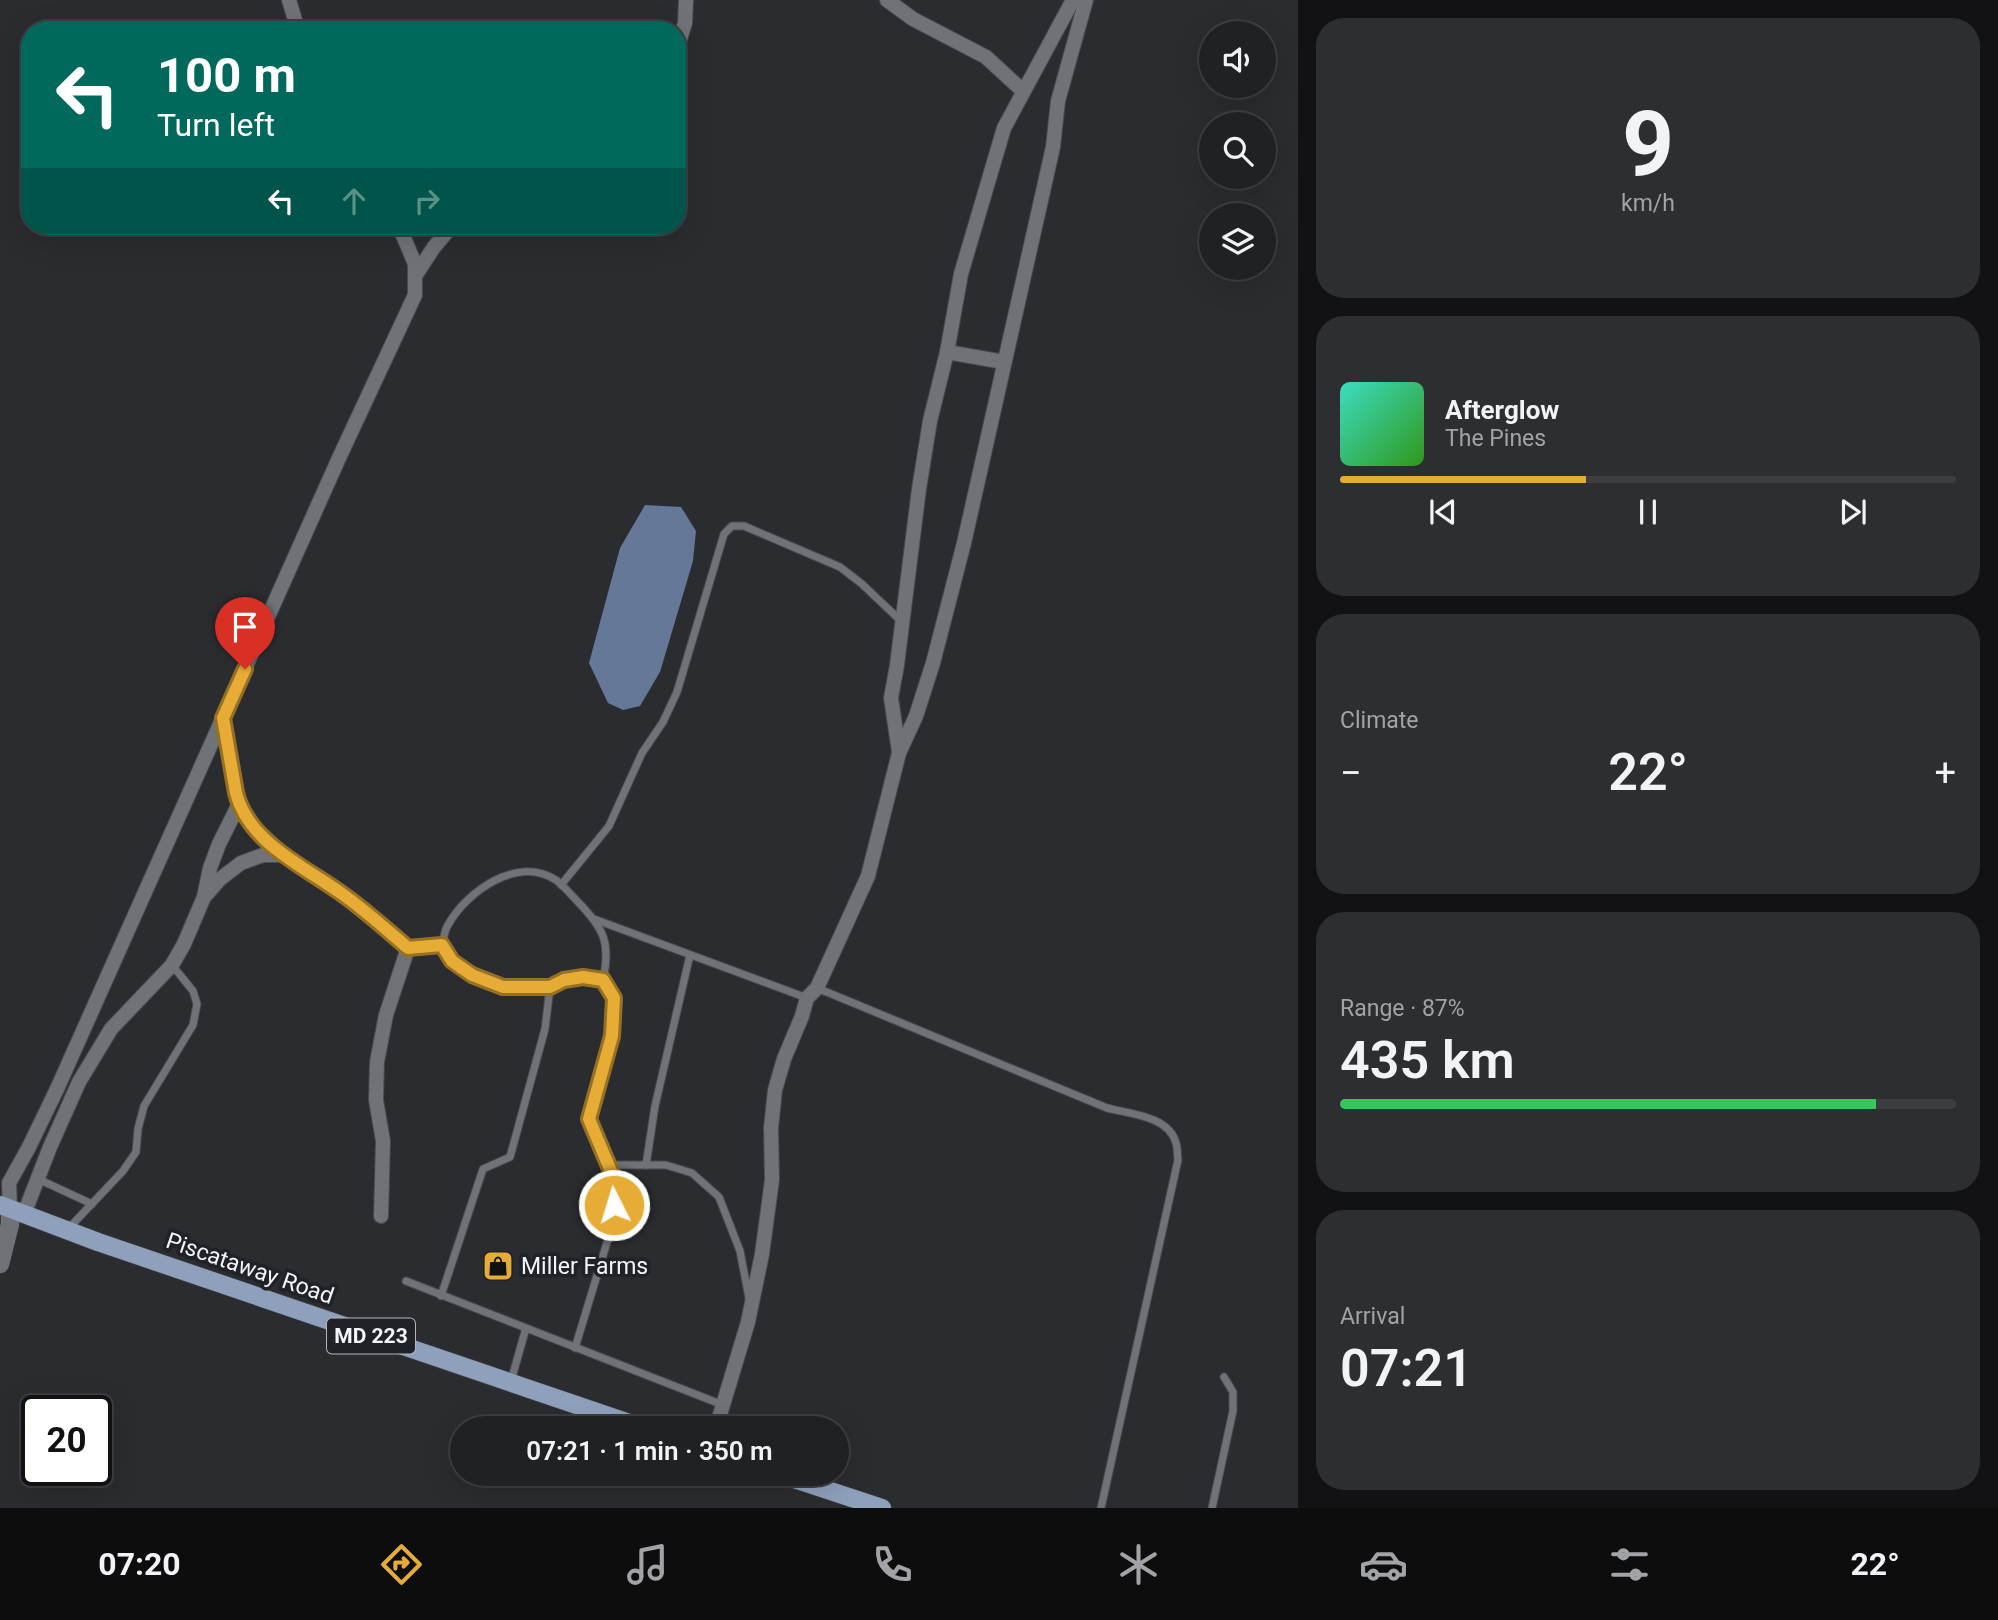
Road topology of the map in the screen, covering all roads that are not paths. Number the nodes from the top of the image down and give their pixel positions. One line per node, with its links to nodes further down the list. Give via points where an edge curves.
1 (289, 0): 6 (street)
2 (686, 0): 7 (street)
3 (887, 0): 8 (street, via 986,57)
4 (1073, 0): 8 (street)
5 (1086, 0): 13 (street, via 1058,101 1053,146)
6 (295, 21)
7 (685, 21)
8 (1023, 91): 12 (street, via 994,159 961,274)
9 (403, 235): 11 (street)
10 (444, 235): 11 (street)
11 (415, 276): 15 (street, via 415,295)
12 (947, 352): 13 (street); 14 (street, via 930,421)
13 (1004, 362): 16 (street, via 933,663)
14 (902, 621): 16 (street, via 891,698); 19 (lane, via 840,567 744,526 732,526 724,534 677,692 663,722 642,752 609,826)
15 (223, 718): 17 (street); 33 (street, via 57,1088 9,1182)
16 (899, 753): 28 (street, via 868,876)
17 (239, 804): 18 (street, via 255,828); 20 (street, via 215,856)
18 (284, 855): 20 (street, via 263,855 242,863); 23 (street, via 344,895)
19 (561, 885): 21 (lane); 22 (lane, via 529,872 506,873 463,905 447,926)
20 (204, 897): 25 (street)
21 (593, 918): 24 (lane); 26 (lane, via 606,942)
22 (442, 945): 23 (street); 27 (lane, via 452,961 472,975 503,987)
23 (408, 948): 34 (street, via 386,1015 377,1062 376,1100 383,1141)
24 (690, 955): 28 (lane); 30 (lane)
25 (172, 965): 31 (street, via 111,1028 79,1082); 32 (lane, via 193,991 197,1004 193,1025 144,1106 136,1152)
26 (603, 980): 27 (lane, via 583,977); 29 (lane, via 614,998 612,1036 589,1119)
27 (550, 987): 38 (lane, via 545,1029 510,1157 483,1169)
28 (812, 993): 39 (street, via 775,1090 772,1181); 49 (lane, via 1107,1108 1156,1121 1167,1126 1177,1142 1178,1160)
29 (608, 1165): 30 (lane); 41 (lane, via 616,1183 612,1226)
30 (646, 1165): 39 (lane, via 692,1173 719,1197 740,1251)
31 (38, 1179): 32 (lane); 33 (street)
32 (92, 1204): 35 (lane)
33 (11, 1209): 35 (main road, Piscataway Road / MD 223); 36 (street)
34 (381, 1216)
35 (67, 1230): 43 (main road, Piscataway Road / MD 223)
36 (0, 1264)
37 (406, 1281): 38 (lane)
38 (441, 1296): 40 (lane)
39 (751, 1309): 44 (street)
40 (526, 1328): 41 (lane); 43 (lane)
41 (575, 1348): 44 (lane)
42 (1224, 1377): 50 (lane, via 1233,1392 1233,1412)
43 (510, 1383): 45 (main road, Piscataway Road / MD 223)
44 (723, 1405): 46 (street)
45 (608, 1416)
46 (720, 1416)
47 (815, 1486): 48 (main road)
48 (882, 1508)
49 (1101, 1508)
50 (1212, 1508)

